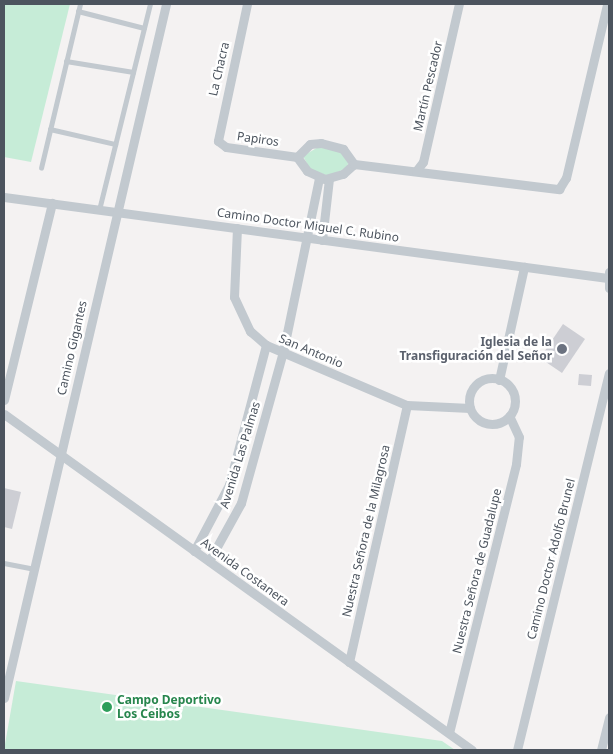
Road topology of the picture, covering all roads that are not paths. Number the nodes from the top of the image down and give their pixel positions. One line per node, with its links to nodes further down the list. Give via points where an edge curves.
1 (80, 4): 7 (lane)
2 (150, 4): 8 (lane)
3 (166, 4): 23 (street, Camino Gigantes)
4 (247, 4): 12 (street, La Chacra)
5 (459, 4): 17 (street, Martín Pescador, via 423,162)
6 (607, 4): 17 (street, via 566,178 558,189)
7 (78, 11): 8 (lane); 9 (lane)
8 (144, 28): 10 (lane)
9 (66, 61): 10 (lane); 11 (lane)
10 (133, 72): 13 (lane)
11 (50, 129): 13 (lane); 16 (lane)
12 (218, 141): 14 (street, Papiros, via 226,147)
13 (115, 144): 22 (lane)
14 (298, 157): 15 (street, via 310,144 321,143 343,149); 18 (street, via 307,171)
15 (354, 164): 17 (street); 19 (street, via 344,174)
16 (42, 168)
17 (416, 171)
18 (319, 178): 19 (street); 25 (street)
19 (330, 179): 26 (street)
20 (4, 197): 21 (street, Camino Doctor Miguel C. Rubino)
21 (52, 203): 22 (street, Camino Doctor Miguel C. Rubino); 34 (street)
22 (99, 210): 23 (street, Camino Doctor Miguel C. Rubino)
23 (117, 211): 24 (street, Camino Doctor Miguel C. Rubino); 39 (street, Camino Gigantes)
24 (237, 228): 25 (street, Camino Doctor Miguel C. Rubino); 30 (street, San Antonio, via 236,304 250,331)
25 (309, 238): 26 (street, Camino Doctor Miguel C. Rubino); 31 (street, Avenida Las Palmas)
26 (322, 240): 27 (street, Camino Doctor Miguel C. Rubino)
27 (524, 267): 28 (street, Camino Doctor Miguel C. Rubino); 33 (street)
28 (609, 275): 29 (street, Camino Doctor Miguel C. Rubino)
29 (609, 288)
30 (266, 345): 31 (street, San Antonio); 40 (street, Avenida Las Palmas, via 229,486)
31 (283, 352): 35 (street, San Antonio); 41 (street, Avenida Las Palmas, via 241,503)
32 (609, 373): 49 (street, Camino Doctor Adolfo Brunel)
33 (499, 380): 36 (street, via 478,383 471,392); 38 (street, via 513,395)
34 (4, 400)
35 (407, 405): 36 (street, San Antonio); 44 (street, Nuestra Señora de la Milagrosa)
36 (470, 408): 38 (street, via 475,417 490,424)
37 (4, 414): 39 (street, Avenida Costanera)
38 (509, 416): 47 (street, Nuestra Señora de Guadalupe, via 519,437 516,464)
39 (60, 454): 40 (street, Avenida Costanera); 43 (street, Camino Gigantes)
40 (194, 550): 41 (street, Avenida Costanera)
41 (209, 561): 44 (street, Avenida Costanera)
42 (4, 563): 43 (lane)
43 (34, 569): 45 (street, Camino Gigantes)
44 (349, 662): 47 (street, Avenida Costanera)
45 (4, 698)
46 (609, 717): 50 (street)
47 (449, 733): 48 (street, Avenida Costanera)
48 (472, 750)
49 (517, 750)
50 (601, 750)

